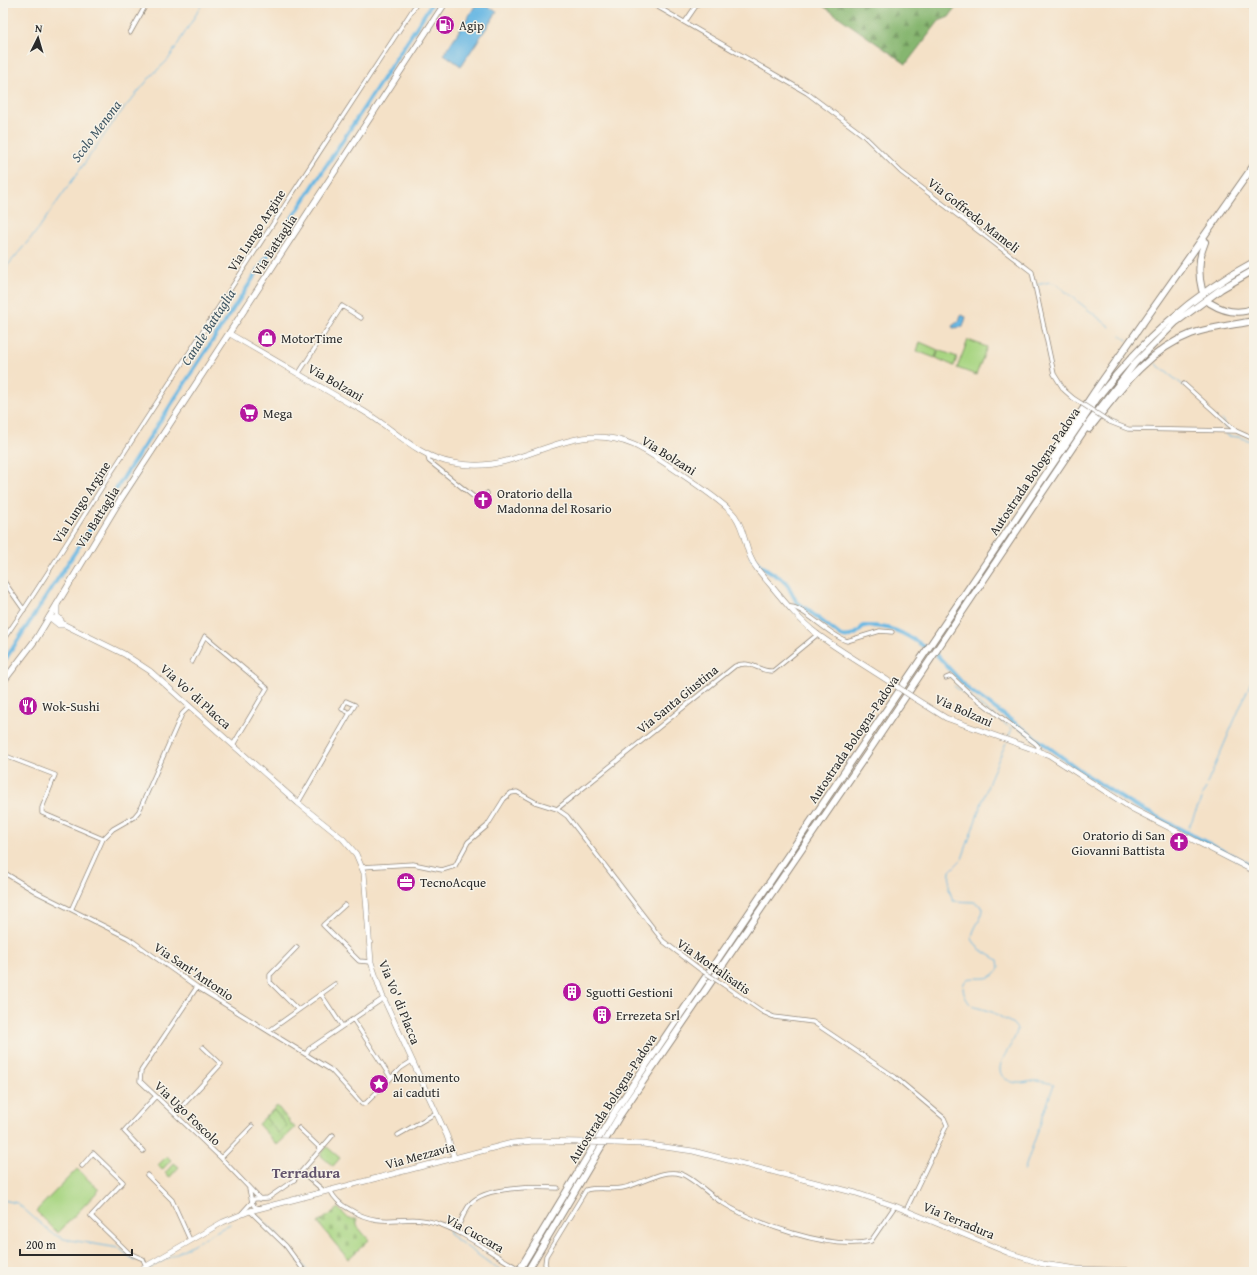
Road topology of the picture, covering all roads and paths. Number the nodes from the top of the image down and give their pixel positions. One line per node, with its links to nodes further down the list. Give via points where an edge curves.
1 (147, 3): 9 (street)
2 (416, 3): 31 (street, Via Lungo Argine)
3 (445, 3): 19 (main road, Via Battaglia)
4 (651, 3): 8 (street, Via Goffredo Mameli)
5 (698, 3): 8 (street)
6 (1247, 3): 7 (street)
7 (1254, 9)
8 (685, 22): 22 (street, Via Goffredo Mameli, bridge, via 807,93 839,116 901,172 1032,272 1054,374 1064,390 1074,398 1110,422 1128,429)
9 (130, 33)
10 (1254, 165): 11 (highway)
11 (1209, 231): 14 (highway, via 1200,261); 27 (highway, via 1095,391 1050,459)
12 (1254, 262): 27 (highway, Autostrada Bologna-Padova, via 1204,291 1166,322 1134,354 1098,397)
13 (1254, 270): 24 (highway, Autostrada Bologna-Padova, via 1221,289 1188,313 1154,343)
14 (1202, 290)
15 (1210, 303): 16 (highway, via 1233,312)
16 (1254, 308)
17 (361, 318): 20 (street, via 342,306)
18 (1254, 321): 24 (highway, via 1191,334 1158,352)
19 (230, 334): 20 (street, Via Bolzani); 29 (main road, Via Battaglia, via 120,501)
20 (299, 373): 25 (street, Via Bolzani, via 363,410 410,445)
21 (1184, 384): 22 (street, Via Goffredo Mameli)
22 (1236, 431): 23 (street, Via Goffredo Mameli)
23 (1254, 439)
24 (1073, 444): 99 (highway, Autostrada Bologna-Padova, via 871,748 620,1115)
25 (428, 455): 26 (street, Via Bolzani, via 429,461 474,497 479,498); 30 (street, Via Bolzani, via 452,463 477,465 507,461 571,439 607,438 635,446 656,457 730,510 739,524 752,562)
26 (487, 493)
27 (1024, 505): 98 (highway, Autostrada Bologna-Padova, via 615,1111)
28 (3, 580): 31 (street)
29 (57, 604): 32 (main road, Via Battaglia); 33 (street)
30 (791, 608): 35 (street, Via Bolzani, via 797,607 829,632 848,641 880,630); 36 (street, Via Bolzani)
31 (24, 610): 37 (street, Via Lungo Argine)
32 (49, 617): 33 (street, Via Vo' di Placca); 34 (main road, Via Battaglia)
33 (62, 624): 34 (street); 41 (street, Via Vo' di Placca, via 138,661)
34 (43, 627): 40 (main road, Via Battaglia)
35 (892, 632)
36 (818, 634): 44 (street, Via Bolzani, bridge, via 946,718); 47 (street, Via Santa Giustina, via 773,671 748,663 735,666)
37 (3, 640)
38 (192, 662): 43 (street, via 205,636 267,688)
39 (946, 678): 44 (street, Via Bolzani, via 951,676 968,693 1035,743)
40 (3, 682)
41 (190, 706): 43 (street, Via Vo' di Placca); 48 (street, via 182,714 139,811)
42 (350, 714): 46 (street)
43 (233, 745): 46 (street, Via Vo' di Placca)
44 (1038, 751): 50 (street, Via Bolzani, via 1055,759 1131,808)
45 (3, 754): 48 (street, via 56,775 42,813)
46 (298, 803): 49 (street, Via Vo' di Placca, via 351,847)
47 (557, 810): 49 (street, Via Mortalisatis, via 517,792 511,793 504,799 487,826 468,842 455,866 442,870 413,864); 90 (street, Via Mortalisatis, bridge, via 573,823 663,942 764,1012 780,1018 813,1022 895,1077 944,1118 947,1125)
48 (103, 839): 53 (street)
49 (363, 870): 55 (street, Via Vo' di Placca)
50 (1254, 871)
51 (3, 872): 53 (street, Via Sant'Antonio, via 38,893)
52 (345, 905): 55 (street, via 323,925 359,961)
53 (72, 908): 57 (street, Via Sant'Antonio, via 128,938)
54 (297, 947): 60 (street, via 270,975 270,982)
55 (371, 962): 59 (street, Via Vo' di Placca)
56 (335, 984): 58 (street)
57 (197, 987): 63 (street, Via Sant'Antonio); 68 (street, Via Ugo Foscolo, via 140,1076 140,1081)
58 (321, 994): 60 (street); 62 (street)
59 (384, 998): 61 (street); 66 (street, Via Vo' di Placca)
60 (298, 1010): 63 (street)
61 (353, 1019): 62 (street); 67 (street)
62 (342, 1026): 65 (street, via 309,1049)
63 (269, 1032): 65 (street, Via Sant'Antonio)
64 (203, 1047): 70 (street, via 220,1064)
65 (306, 1054): 67 (street, Via Sant'Antonio, via 331,1070 362,1104)
66 (412, 1061): 67 (street); 69 (street, Via Vo' di Placca)
67 (391, 1078)
68 (156, 1096): 70 (street, Via Ugo Foscolo); 76 (street, via 124,1131)
69 (436, 1113): 74 (street); 77 (street, Via Vo' di Placca)
70 (175, 1114): 78 (street, Via Ugo Foscolo)
71 (252, 1126): 78 (street)
72 (299, 1128): 75 (street)
73 (333, 1135): 75 (street)
74 (398, 1135)
75 (321, 1149): 81 (street)
76 (143, 1151)
77 (454, 1157): 79 (street, Via Mezzavia, bridge, via 522,1141 671,1147); 85 (street, Via Mezzavia)
78 (221, 1158): 83 (street, Via Ugo Foscolo)
79 (726, 1159): 88 (street, Via Terradura, via 856,1193)
80 (82, 1166): 95 (street, via 92,1153 123,1182 91,1216 128,1253 143,1259)
81 (302, 1172): 85 (street, Via Cuccara); 86 (street, via 268,1198)
82 (147, 1175): 94 (street, via 172,1200)
83 (249, 1188): 86 (street, Via Ugo Foscolo); 87 (street)
84 (558, 1188): 93 (street, via 513,1188 478,1196 470,1204)
85 (327, 1191): 89 (street, Via Mezzavia); 93 (street, Via Cuccara, via 343,1205 370,1220 421,1220)
86 (260, 1199): 87 (street, via 254,1199)
87 (252, 1202): 89 (street, via 256,1208); 92 (street)
88 (895, 1206): 90 (street, Via Terradura); 100 (street, via 871,1240 817,1240 738,1212 704,1192 686,1176 668,1173 621,1188 586,1190 546,1256 544,1264)
89 (260, 1208): 91 (street, Via Mezzavia)
90 (906, 1210): 101 (street, Via Terradura, via 1009,1253 1043,1264 1077,1269)
91 (250, 1211): 92 (street, Via Mezzavia); 97 (street, via 286,1246)
92 (241, 1214): 94 (street, Via Mezzavia)
93 (456, 1231): 99 (street, Via Cuccara, bridge)
94 (190, 1240): 95 (street, Via Mezzavia)
95 (146, 1266): 96 (street, Via Mezzavia)
96 (136, 1272)
97 (305, 1272)
98 (518, 1272)
99 (525, 1272)
100 (549, 1272)
101 (1187, 1272)

